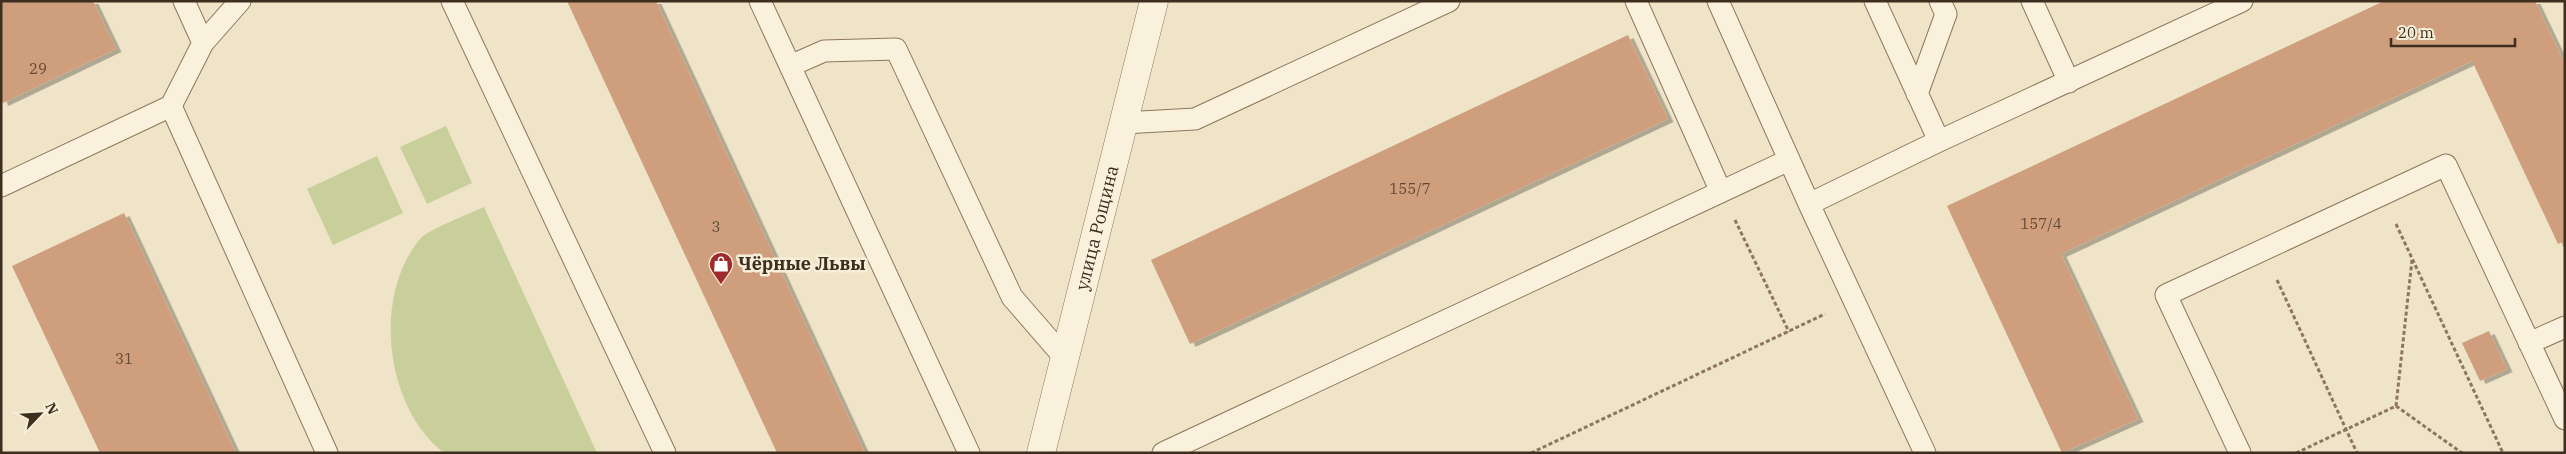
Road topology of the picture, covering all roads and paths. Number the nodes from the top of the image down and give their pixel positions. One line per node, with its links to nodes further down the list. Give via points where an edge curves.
1 (184, 1): 13 (lane)
2 (240, 1): 13 (lane)
3 (452, 1): 36 (lane)
4 (760, 1): 14 (lane)
5 (1154, 1): 18 (street, улица Рощина)
6 (1449, 1): 18 (lane, via 1195,119)
7 (1636, 1): 22 (lane)
8 (1718, 1): 20 (lane)
9 (1875, 1): 16 (lane)
10 (1940, 1): 16 (lane, via 1946,14)
11 (2032, 1): 15 (lane)
12 (2242, 1): 15 (lane)
13 (203, 43): 17 (lane)
14 (790, 66): 31 (lane, via 824,51 896,49 1012,297); 37 (lane)
15 (2069, 82): 19 (lane)
16 (1917, 94): 19 (lane)
17 (171, 106): 21 (lane); 35 (lane)
18 (1123, 123): 31 (street, улица Рощина)
19 (1940, 141): 24 (lane)
20 (1789, 160): 22 (lane); 24 (lane)
21 (1, 186)
22 (1721, 192): 29 (path); 39 (lane)
23 (2382, 194): 25 (lane); 26 (path); 30 (lane, via 2446,164)
24 (1809, 204): 27 (lane)
25 (2263, 250): 34 (path); 42 (lane, via 2166,295)
26 (2412, 259): 32 (path); 46 (path)
27 (1855, 300): 29 (path); 41 (lane)
28 (2565, 327): 30 (lane)
29 (1789, 332): 40 (path)
30 (2529, 343): 33 (lane)
31 (1064, 357): 38 (street, улица Рощина)
32 (2396, 406): 34 (path); 45 (path)
33 (2565, 419)
34 (2346, 429): 43 (path); 44 (path)
35 (328, 453)
36 (665, 453)
37 (969, 453)
38 (1040, 453)
39 (1163, 453)
40 (1531, 453)
41 (1925, 453)
42 (2240, 453)
43 (2296, 453)
44 (2357, 453)
45 (2462, 453)
46 (2503, 453)

